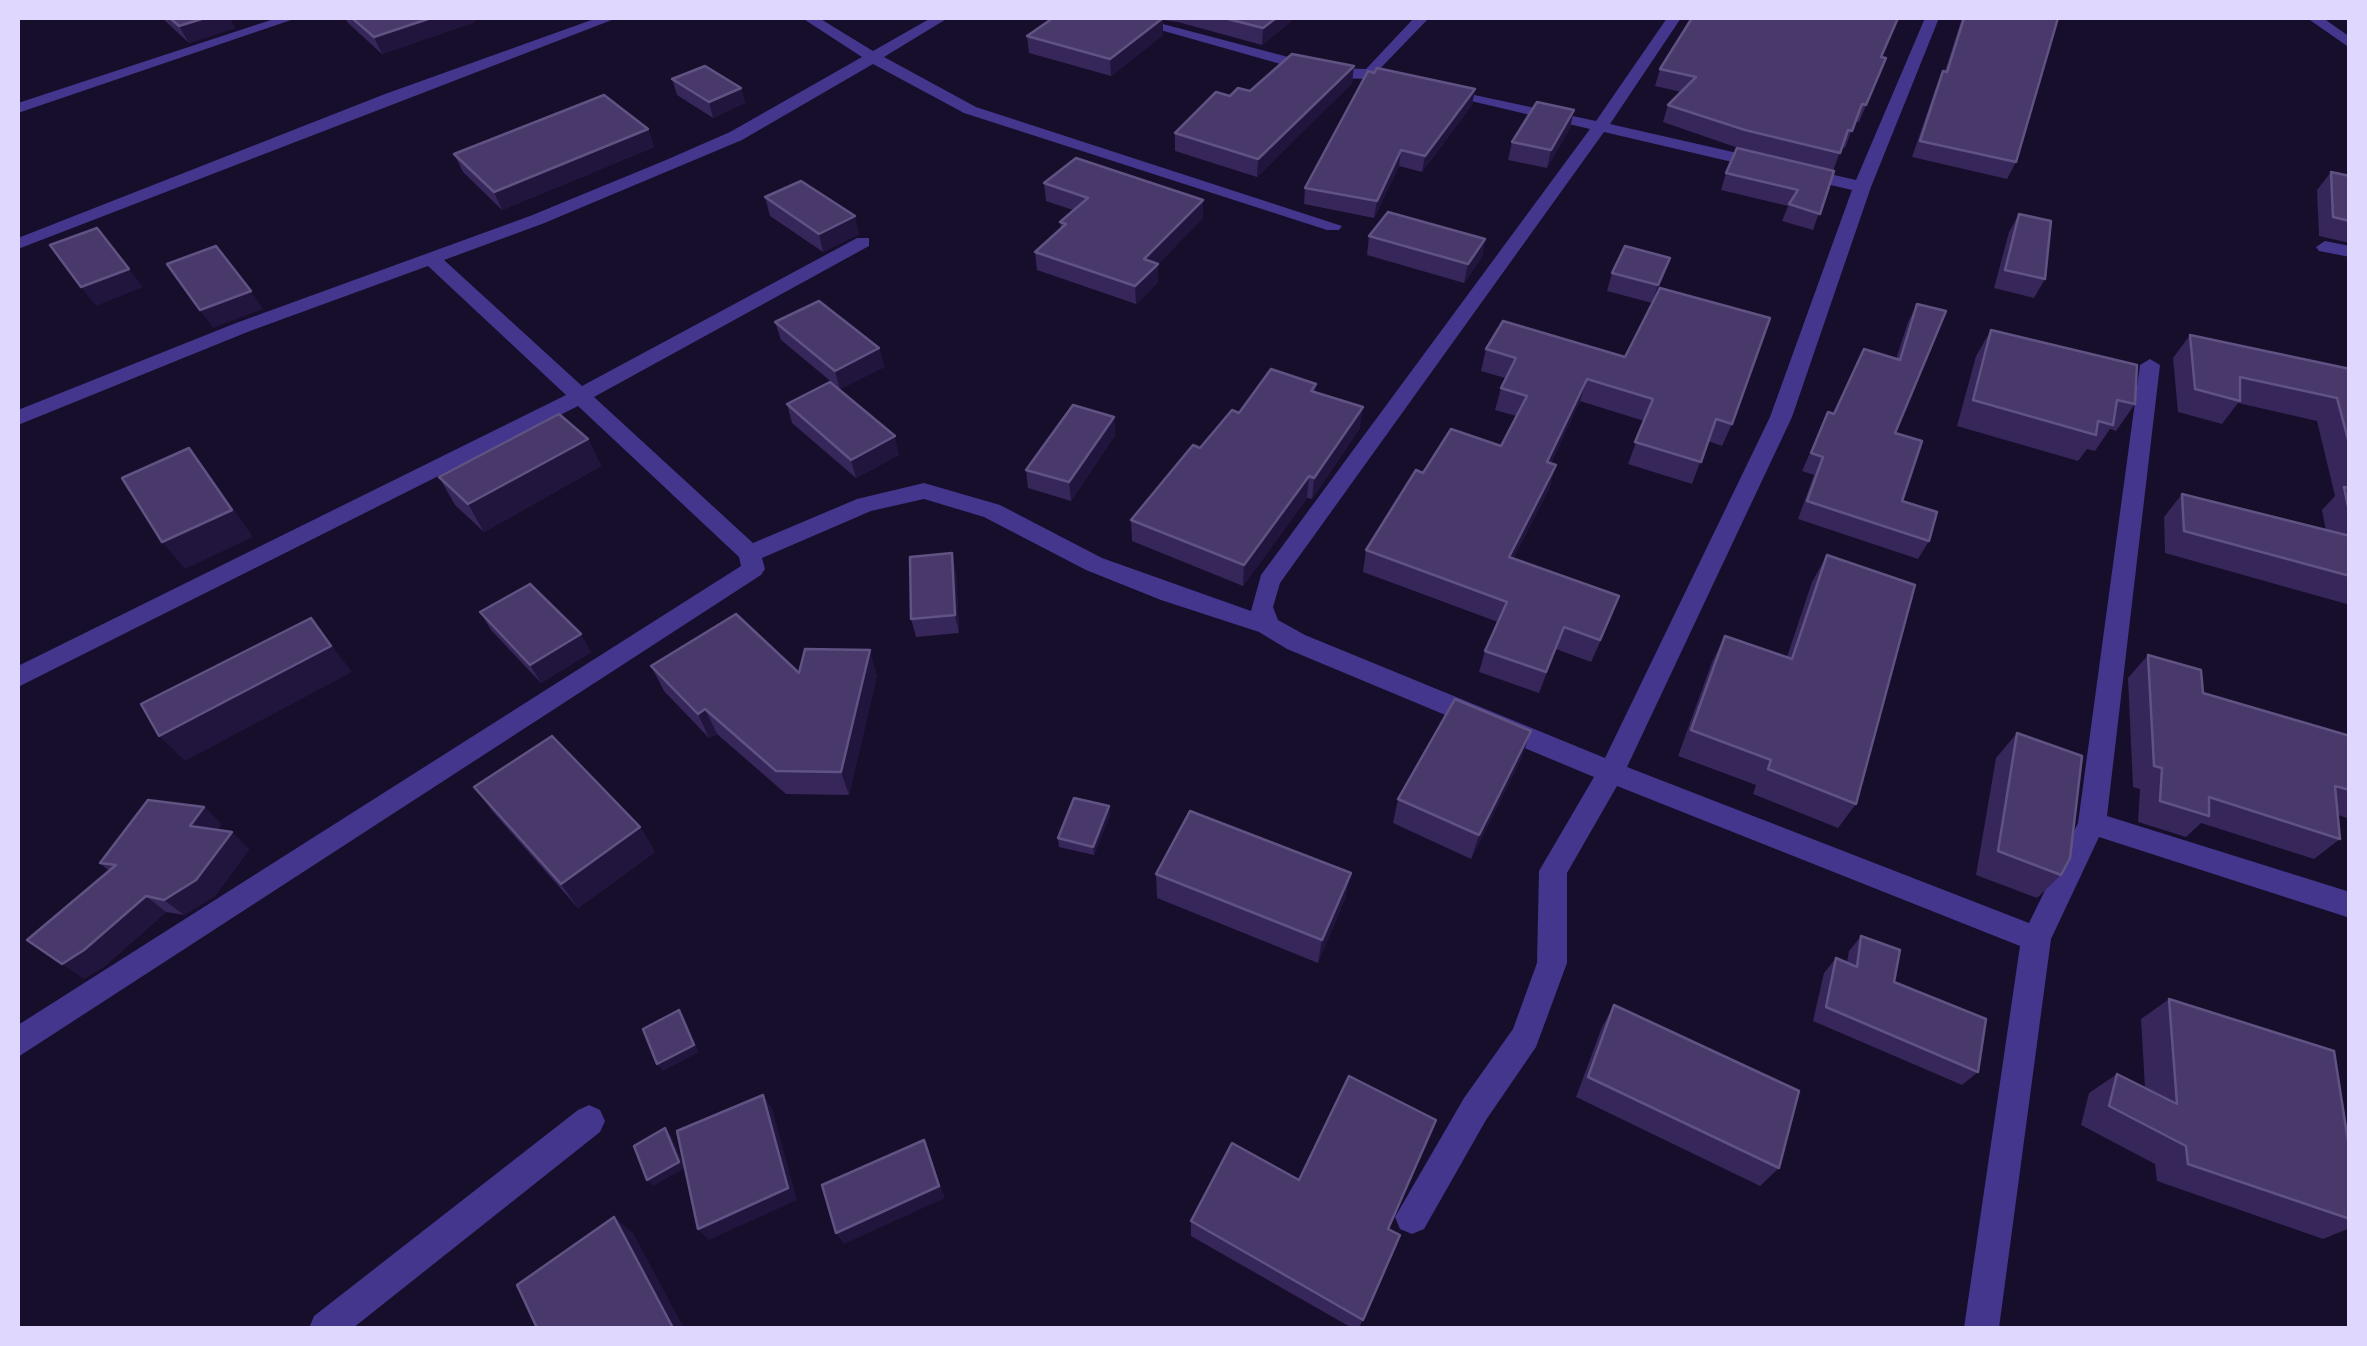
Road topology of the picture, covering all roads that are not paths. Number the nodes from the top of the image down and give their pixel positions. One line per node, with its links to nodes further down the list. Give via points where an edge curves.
1 (290, 18): 15 (street)
2 (610, 18): 20 (street)
3 (809, 18): 11 (street)
4 (941, 18): 11 (street)
5 (1125, 18): 12 (street, via 1330,73)
6 (1422, 18): 12 (street)
7 (1674, 18): 16 (street)
8 (1932, 18): 17 (street)
9 (2314, 18): 10 (street)
10 (2350, 44)
11 (874, 58): 18 (street, via 970,110); 23 (street, via 720,143)
12 (1370, 74): 13 (street)
13 (1389, 78)
14 (1428, 87): 16 (street)
15 (18, 108)
16 (1602, 124): 17 (street); 28 (street, via 1269,581 1261,607)
17 (1862, 187): 30 (street, via 1781,417)
18 (1334, 226)
19 (863, 242): 25 (street)
20 (18, 244)
21 (2326, 247): 22 (street)
22 (2350, 252)
23 (431, 258): 25 (street); 26 (street)
24 (2150, 365): 31 (street)
25 (582, 396): 27 (street); 29 (street)
26 (18, 418)
27 (750, 554): 28 (street, via 865,505 924,491 992,511 1094,564); 34 (street, via 753,569)
28 (1268, 626): 30 (street)
29 (18, 677)
30 (1611, 772): 33 (street); 36 (street, via 1553,871 1552,963 1525,1037)
31 (2092, 823): 32 (street); 33 (street)
32 (2350, 904)
33 (2036, 939): 38 (street)
34 (18, 1042)
35 (589, 1120): 37 (street)
36 (1412, 1217)
37 (326, 1328)
38 (1981, 1328)

